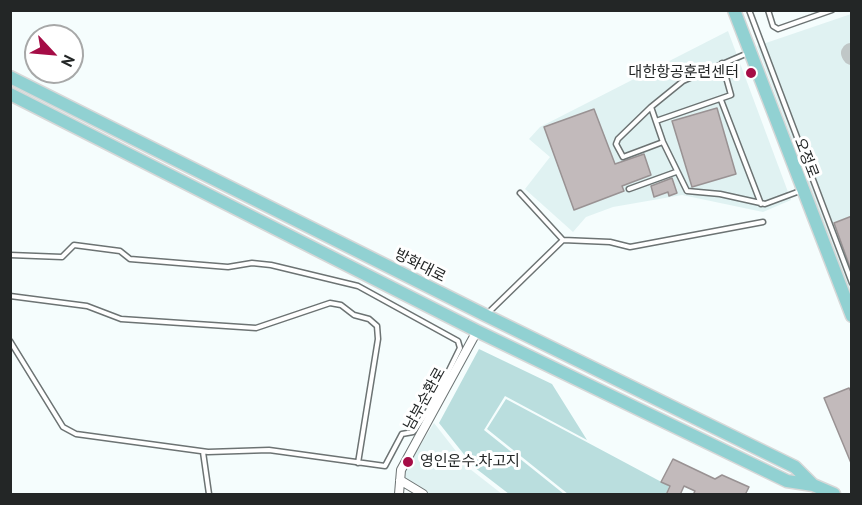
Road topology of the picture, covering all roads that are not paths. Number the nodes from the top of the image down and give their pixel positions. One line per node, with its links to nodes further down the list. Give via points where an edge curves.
1 (734, 10): 5 (main road, 오정로)
2 (749, 10): 21 (lane)
3 (768, 10): 4 (lane, via 773,26 778,29)
4 (832, 10)
5 (750, 52): 6 (lane); 15 (main road, 오정로)
6 (722, 63): 9 (lane, via 732,93); 10 (lane, via 682,81)
7 (10, 77): 23 (main road, 방화대로)
8 (10, 94): 25 (main road, 방화대로)
9 (721, 99): 11 (lane); 17 (lane)
10 (651, 107): 11 (lane); 12 (lane, via 618,139 617,146 623,157)
11 (656, 121): 12 (lane)
12 (663, 142): 13 (lane)
13 (676, 172): 14 (lane); 17 (lane, via 687,191)
14 (629, 189)
15 (803, 190): 17 (lane); 24 (main road, 오정로)
16 (520, 193): 19 (lane)
17 (761, 204)
18 (763, 222): 19 (lane, via 630,247)
19 (563, 240): 23 (lane)
20 (10, 255): 28 (lane, via 63,257 74,245 120,251 130,259 228,267 272,265 358,286 458,341 460,348 432,405 413,432 402,434 385,466)
21 (852, 283)
22 (10, 296): 28 (lane, via 87,306 121,318 256,328 330,303 341,305 354,315 369,319 376,326 378,339)
23 (485, 315): 30 (main road, 방화대로, via 795,467)
24 (852, 316)
25 (477, 331): 29 (street, 남부순환로, via 401,470); 30 (main road, 방화대로, via 788,481)
26 (10, 341): 27 (lane, via 63,427 76,434)
27 (203, 452): 28 (lane, via 269,450); 31 (lane)
28 (358, 463)
29 (400, 480): 32 (street, 남부순환로); 33 (street)
30 (813, 485): 34 (main road, 방화대로)
31 (209, 495)
32 (399, 495)
33 (423, 495)
34 (834, 495)

